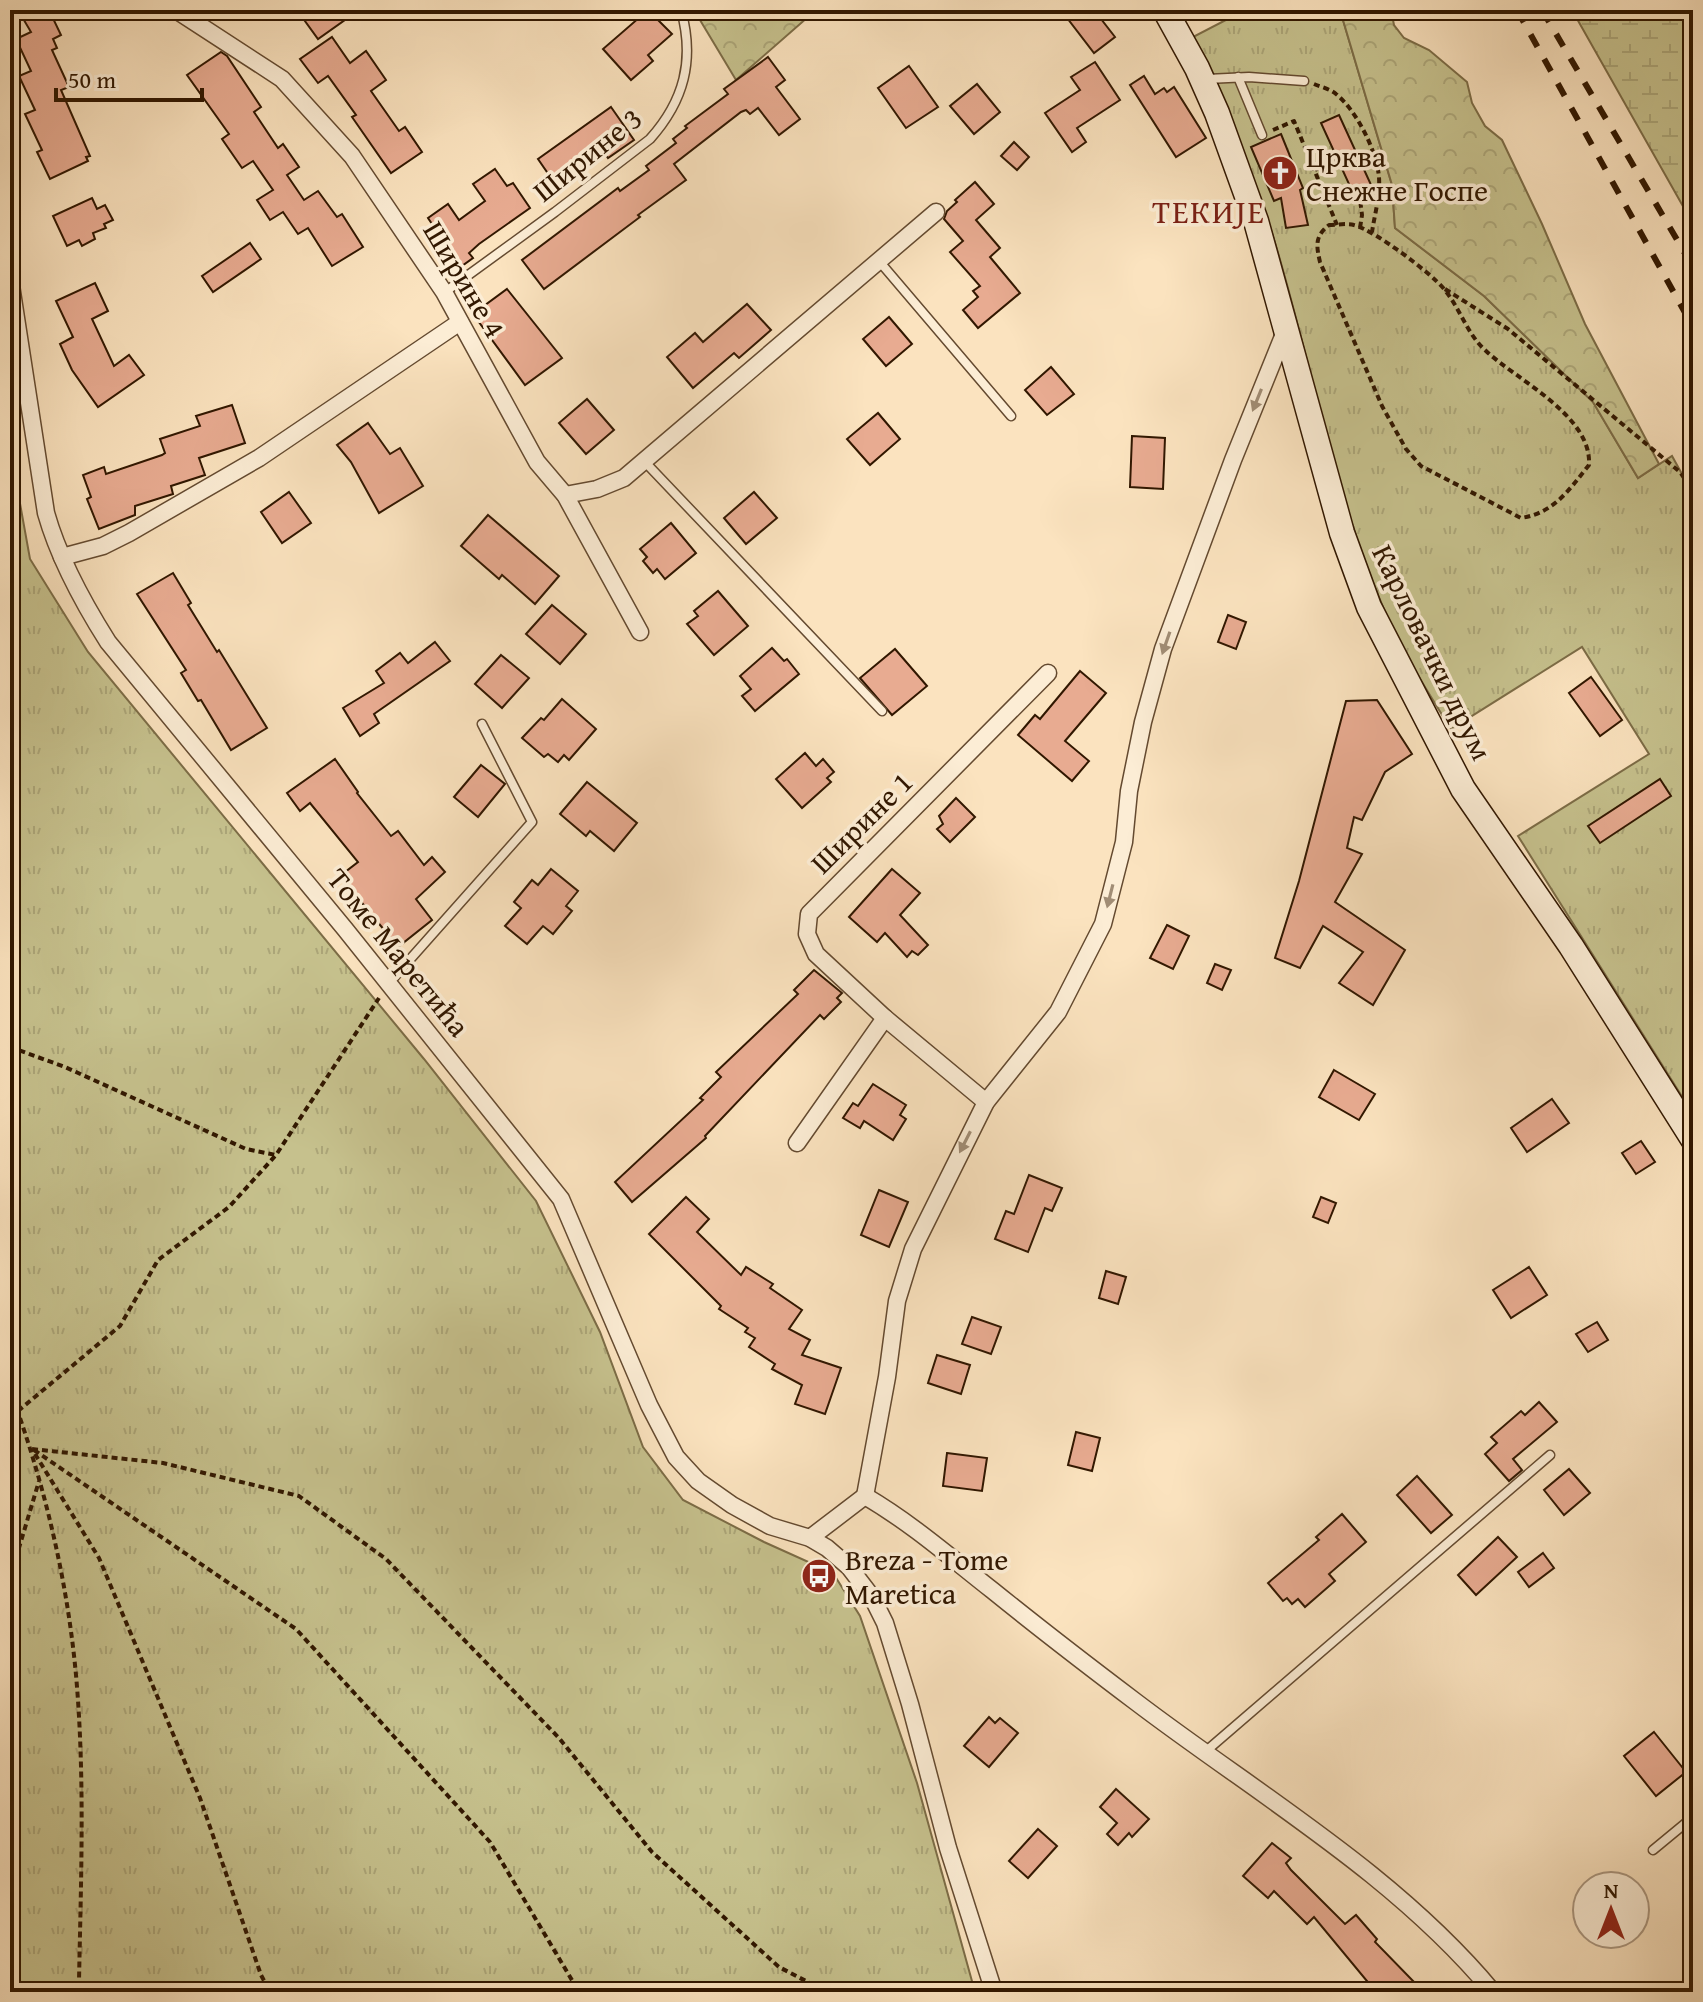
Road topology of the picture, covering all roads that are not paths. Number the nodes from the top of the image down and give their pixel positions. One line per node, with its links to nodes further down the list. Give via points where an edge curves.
1 (176, 10): 11 (street, Ширине 4, via 270,71 302,99 352,156)
2 (681, 10): 11 (lane, Ширине 3, via 687,70 663,124 555,212)
3 (1165, 10): 5 (main road, Карловачки друм)
4 (1238, 77): 5 (lane); 6 (lane); 7 (lane)
5 (1202, 79): 13 (main road, Карловачки друм, via 1256,221)
6 (1304, 81)
7 (1262, 135)
8 (936, 212): 9 (street)
9 (879, 260): 14 (lane); 15 (street)
10 (10, 279): 17 (street, Томе Маретића, via 40,482)
11 (444, 292): 12 (street, Ширине 4)
12 (460, 322): 16 (street, Ширине 4, via 537,462); 17 (street, via 259,458 116,540)
13 (1287, 327): 24 (street, one-way to 24, via 1163,649 1103,924 1058,1012); 25 (main road, Карловачки друм, via 1342,533 1395,661 1463,789 1571,946)
14 (1011, 416)
15 (644, 461): 16 (street, via 624,478); 20 (lane)
16 (565, 495): 18 (street, Ширине 4)
17 (62, 557): 22 (street, Томе Маретића, via 108,642)
18 (640, 632)
19 (1048, 673): 23 (street, Ширине 1, via 809,914 807,934 816,954)
20 (882, 711)
21 (482, 724): 22 (lane, via 532,822)
22 (389, 983): 29 (street, Томе Маретића, via 561,1199 676,1457 732,1505 779,1530)
23 (885, 1018): 24 (street); 26 (street)
24 (986, 1102): 28 (street, one-way to 28, via 919,1235 897,1301)
25 (1693, 1139)
26 (797, 1143)
27 (1550, 1455): 30 (lane)
28 (865, 1496): 29 (street); 30 (street, via 907,1522)
29 (810, 1538): 33 (street, Томе Маретића, via 849,1567 885,1623)
30 (1205, 1753): 34 (street, via 1374,1877 1439,1933)
31 (1693, 1817): 32 (lane)
32 (1653, 1850)
33 (994, 1992)
34 (1493, 1992)

